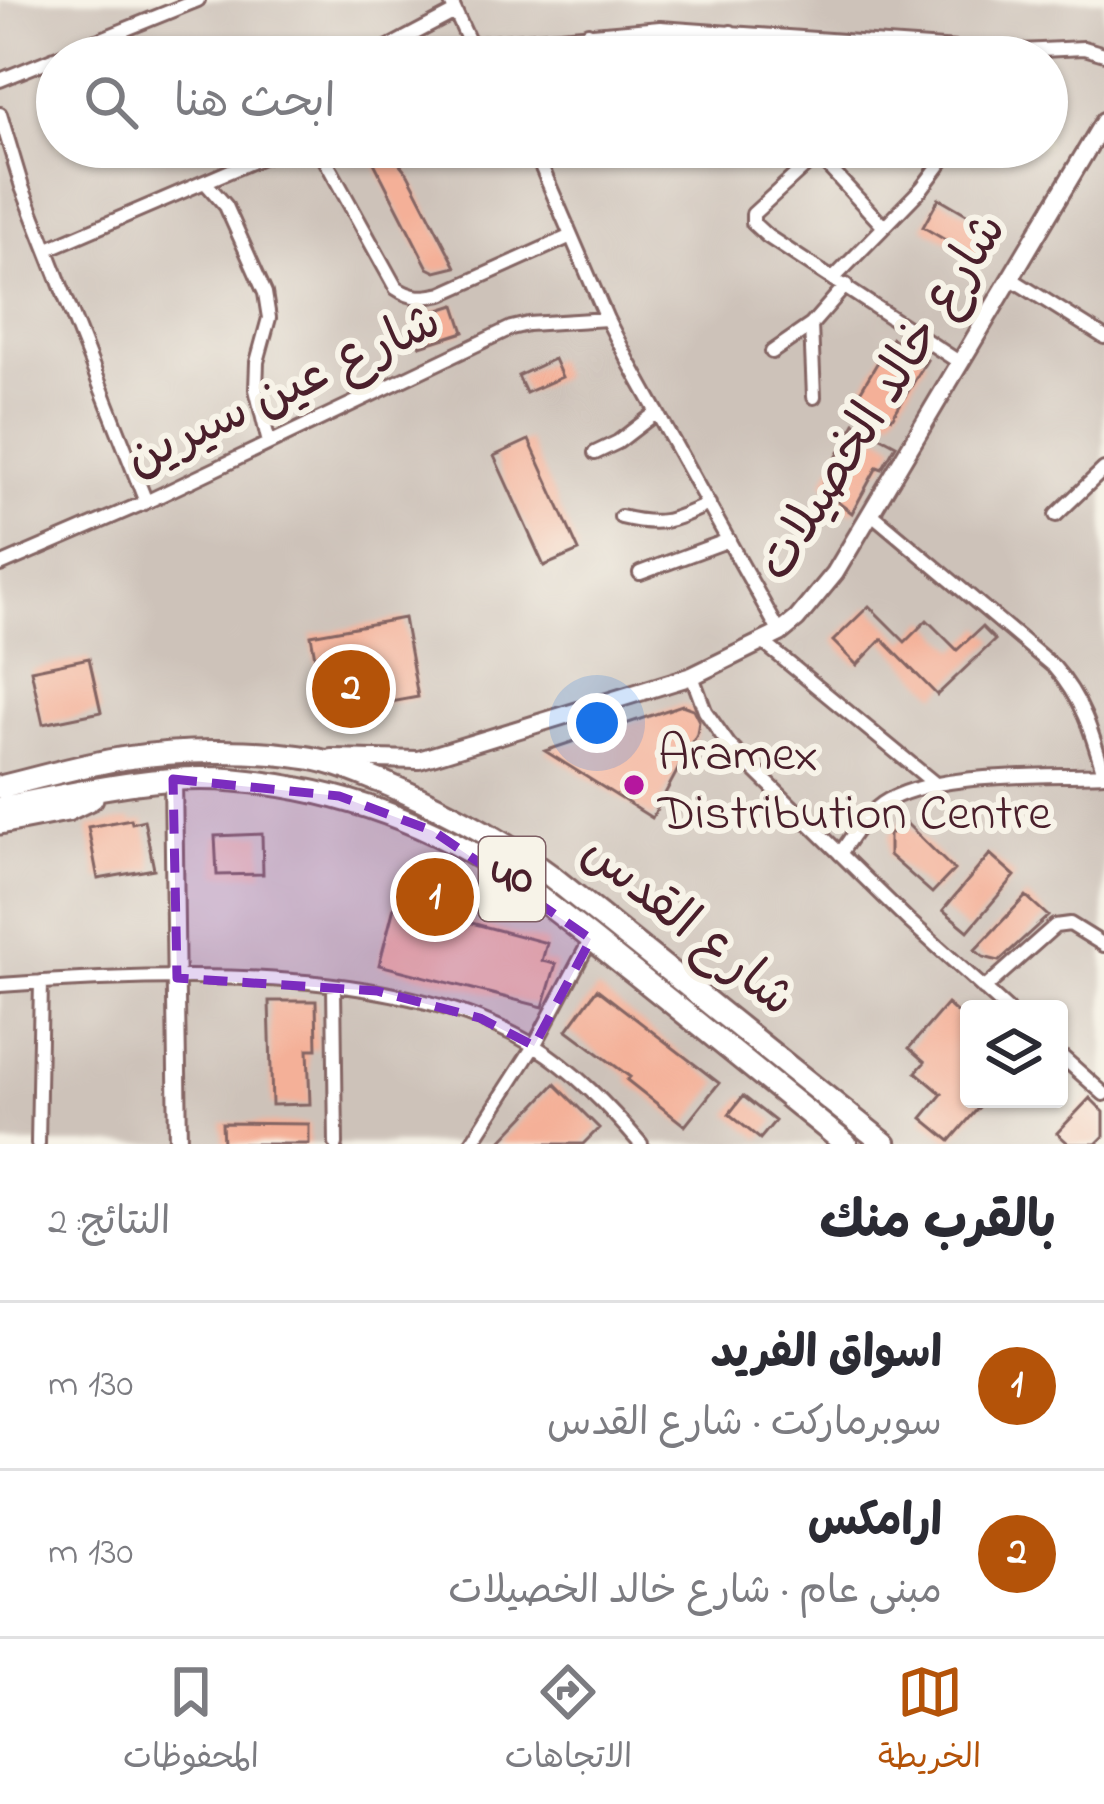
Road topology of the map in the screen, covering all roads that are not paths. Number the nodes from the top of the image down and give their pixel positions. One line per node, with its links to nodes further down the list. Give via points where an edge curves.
1 (198, 0): 5 (street)
2 (452, 6): 6 (street); 7 (street)
3 (731, 32): 4 (street); 10 (street); 11 (street)
4 (588, 33): 8 (street); 9 (street)
5 (109, 36)
6 (404, 36)
7 (466, 36)
8 (569, 36)
9 (590, 36)
10 (728, 36)
11 (771, 36)
12 (1068, 49): 13 (street)
13 (1104, 54)
14 (36, 65): 15 (street)
15 (0, 80)
16 (0, 114): 27 (street)
17 (1104, 122): 28 (street, شارع خالد الخصيلات)
18 (237, 168): 24 (street)
19 (330, 168): 26 (street, via 407,296 442,294)
20 (541, 168): 26 (street)
21 (798, 168): 29 (street, via 752,219)
22 (830, 168): 25 (street)
23 (939, 168): 25 (street)
24 (205, 182): 27 (street); 37 (street, via 226,206 265,293 269,318 256,389)
25 (884, 227): 29 (street)
26 (571, 236): 30 (street)
27 (48, 249): 40 (street)
28 (1010, 278): 32 (street); 34 (street, شارع خالد الخصيلات)
29 (840, 281): 31 (street); 34 (street)
30 (608, 319): 36 (street); 37 (street, شارع عين سيرين, via 512,328)
31 (812, 325): 33 (street); 35 (street)
32 (1104, 337)
33 (772, 352)
34 (959, 362): 42 (street, شارع خالد الخصيلات)
35 (814, 397)
36 (657, 412): 38 (street); 41 (street)
37 (269, 443): 40 (street, شارع عين سيرين)
38 (595, 453)
39 (1102, 473): 43 (street)
40 (146, 502): 46 (street, شارع عين سيرين)
41 (709, 504): 44 (street, via 668,522); 45 (street)
42 (872, 514): 48 (street, شارع خالد الخصيلات, via 808,607); 52 (street, via 1072,687)
43 (1056, 515)
44 (621, 518)
45 (729, 540): 47 (street); 48 (street)
46 (0, 565)
47 (640, 573)
48 (772, 638): 49 (street, شارع خالد الخصيلات); 54 (street)
49 (692, 676): 51 (street, شارع خالد الخصيلات); 60 (street, via 729,745)
50 (304, 757): 51 (street, شارع خالد الخصيلات); 55 (highway, شارع القدس / 40, via 167,753); 57 (highway, شارع القدس / 40)
51 (419, 760): 57 (street)
52 (1104, 774): 54 (street)
53 (173, 779): 56 (highway, شارع القدس / 40); 61 (highway, شارع القدس / 40, via 313,790 433,831); 63 (street)
54 (934, 783): 60 (street, via 883,804)
55 (0, 787)
56 (107, 787): 58 (highway, شارع القدس / 40); 59 (highway, via 67,810)
57 (402, 790): 78 (highway, شارع القدس / 40, via 551,875)
58 (0, 808)
59 (0, 823)
60 (840, 854): 67 (street)
61 (591, 939): 69 (street); 77 (highway, شارع القدس / 40)
62 (1104, 945): 67 (street, via 1070,925 1054,926)
63 (176, 978): 64 (street); 66 (street); 73 (street)
64 (41, 982): 65 (street); 72 (street)
65 (0, 985)
66 (334, 986): 69 (street, via 453,1009); 74 (street)
67 (984, 989): 68 (street)
68 (997, 1000)
69 (534, 1046): 75 (street); 76 (street, via 578,1078)
70 (1068, 1062): 71 (street)
71 (1104, 1094)
72 (38, 1144)
73 (178, 1144)
74 (336, 1144)
75 (471, 1144)
76 (641, 1144)
77 (846, 1144)
78 (885, 1144)

